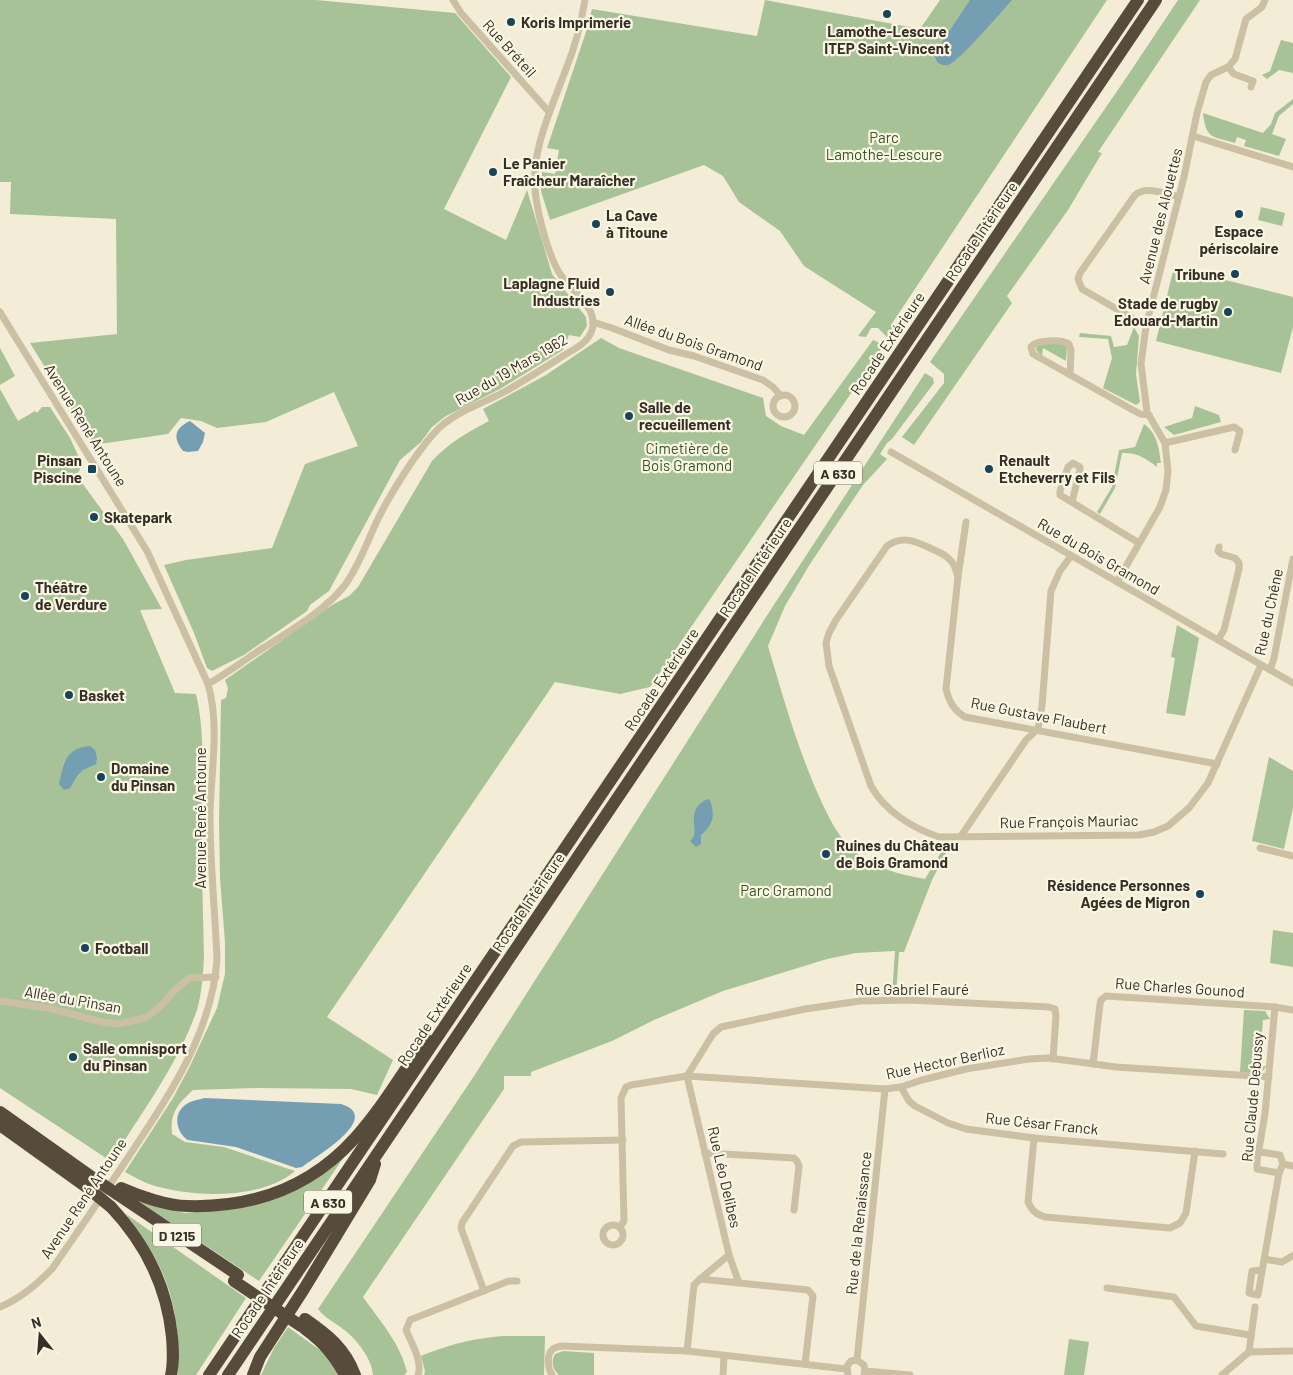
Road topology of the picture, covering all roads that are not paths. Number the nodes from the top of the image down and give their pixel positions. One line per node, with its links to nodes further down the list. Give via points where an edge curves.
1 (453, 0): 8 (street, Rue Bréteil)
2 (585, 0): 8 (street, via 574,46)
3 (1138, 0): 43 (highway, Rocade Extérieure / A 630)
4 (1156, 0): 55 (highway, Rocade Intérieure / A 630)
5 (1265, 0): 6 (street, via 1262,7 1246,20 1235,59)
6 (1228, 67): 7 (street, via 1234,74 1253,81); 9 (street, Avenue des Alouettes, via 1211,75 1206,82)
7 (1251, 87)
8 (549, 112): 13 (street, via 535,166 536,198 556,268 591,313)
9 (1193, 136): 10 (street); 11 (street, Avenue des Alouettes)
10 (1293, 167)
11 (1179, 197): 14 (street, Avenue des Alouettes); 14 (street, via 1139,191 1078,279 1082,289)
12 (0, 312): 33 (street, Avenue René Antoune, via 147,551)
13 (593, 322): 16 (street, Allée du Bois Gramond, via 763,380); 33 (street, Rue du 19 Mars 1962, via 591,333 583,343 439,428 396,488 344,586 305,620)
14 (1146, 326): 17 (street, Avenue des Alouettes, via 1141,364)
15 (1070, 375): 15 (street, via 1034,354 1030,347 1032,344 1065,341 1069,344); 17 (street, via 1140,414)
16 (780, 396)
17 (1149, 415): 18 (street, Avenue des Alouettes)
18 (1165, 443): 19 (street, via 1234,427 1240,431); 23 (street, Avenue des Alouettes, via 1166,490)
19 (1236, 450)
20 (891, 452): 25 (street, Rue du Bois Gramond)
21 (1072, 502): 21 (street, via 1062,497 1060,491 1073,463 1080,470); 23 (street)
22 (966, 522): 27 (street, Rue Gustave Flaubert)
23 (1139, 543): 28 (street, Avenue des Alouettes)
24 (1219, 547): 29 (street, via 1221,554 1235,558 1240,569 1224,630)
25 (1072, 556): 28 (street, Rue du Bois Gramond); 34 (street, via 1060,571 1051,591)
26 (1293, 559): 31 (street, Rue du Chêne)
27 (958, 576): 34 (street, Rue Gustave Flaubert, via 946,689 953,707 965,717); 36 (street, Rue François Mauriac, via 955,566 943,554 915,541 892,543 836,620 826,643 829,666 876,796 926,832 939,837)
28 (1117, 582): 29 (street, Rue du Bois Gramond)
29 (1218, 640): 30 (street, Rue du Bois Gramond)
30 (1260, 665): 31 (street, Rue du Bois Gramond); 35 (street, Rue François Mauriac)
31 (1270, 670): 32 (street, Rue du Bois Gramond)
32 (1293, 683)
33 (208, 684): 39 (street, Avenue René Antoune, via 213,726 210,814)
34 (1038, 730): 35 (street, Rue Gustave Flaubert); 36 (street, via 1026,740)
35 (1217, 764): 36 (street, Rue François Mauriac, via 1190,808 1168,826 1154,832)
36 (961, 836)
37 (1260, 848): 38 (street)
38 (1293, 856)
39 (216, 977): 40 (street, Allée du Pinsan, via 190,978 145,1018 118,1024); 76 (street, Avenue René Antoune, via 197,1040 138,1141 52,1269 35,1286)
40 (0, 1001)
41 (1274, 1007): 42 (street, Rue Charles Gounod); 45 (street, Rue Charles Gounod, via 1106,996 1100,1004); 47 (street, Rue Claude Debussy)
42 (1293, 1010)
43 (446, 1027): 64 (highway, D 1215, via 426,1039 355,1138 331,1161 289,1188 236,1204 186,1206 141,1196); 89 (highway, Rocade Extérieure / A 630)
44 (1053, 1059): 45 (street, Rue Hector Berlioz); 46 (street, Rue Gabriel Fauré, via 1056,1016 1055,1009 1049,1007 910,1000 860,1001 805,1009 721,1028 713,1034); 48 (street, Rue Hector Berlioz, via 1029,1059 966,1069)
45 (1093, 1064): 47 (street, Rue Hector Berlioz)
46 (687, 1076): 49 (street, Rue Hector Berlioz); 53 (street, Rue Hector Berlioz, via 626,1088 621,1098); 58 (street, Rue Léo Delibes)
47 (1269, 1077): 57 (street, Rue Claude Debussy)
48 (901, 1087): 49 (street, Rue Hector Berlioz); 52 (street, Rue César Franck, via 915,1106 948,1123 966,1129)
49 (885, 1089): 84 (street, Rue de la Renaissance)
50 (0, 1112): 54 (highway, D 1215)
51 (0, 1125): 54 (highway, D 1215)
52 (1034, 1138): 56 (street, Rue César Franck); 56 (street, via 1028,1202 1037,1214 1170,1228 1180,1223 1186,1213)
53 (623, 1140): 66 (street, via 624,1221); 75 (street, via 521,1142 514,1146 462,1223)
54 (39, 1146): 63 (highway, D 1215)
55 (380, 1150): 90 (highway, Rocade Intérieure / A 630); 91 (highway, via 370,1180 260,1357)
56 (1195, 1151): 59 (street, Rue César Franck)
57 (1260, 1152): 60 (street, via 1280,1155); 62 (street, Rue Claude Debussy, via 1257,1169)
58 (705, 1153): 65 (street, via 794,1158 799,1166); 67 (street, Rue Léo Delibes)
59 (1223, 1154)
60 (1283, 1164): 61 (street); 62 (street)
61 (1293, 1166)
62 (1279, 1173): 69 (street)
63 (93, 1181): 64 (highway, D 1215); 64 (highway, bridge)
64 (116, 1197): 78 (highway, D 1215); 88 (highway, via 157,1276 166,1302 174,1364)
65 (794, 1210)
66 (620, 1226)
67 (730, 1256): 71 (street); 73 (street, Rue Léo Delibes)
68 (1292, 1256): 69 (street, via 1282,1262)
69 (1264, 1259): 70 (street)
70 (1262, 1270)
71 (700, 1279): 73 (street); 80 (street, via 694,1285)
72 (517, 1281): 75 (street)
73 (739, 1283): 85 (street, via 808,1290 813,1296)
74 (1107, 1288): 79 (street, via 1174,1297 1196,1326)
75 (484, 1291): 94 (street, via 410,1320 406,1330 420,1368)
76 (0, 1307)
77 (1255, 1307): 79 (street)
78 (303, 1323): 92 (highway, via 332,1352); 93 (highway, D 1215, via 324,1332 344,1351)
79 (1250, 1335): 82 (street)
80 (687, 1351): 83 (street); 95 (street, via 562,1346 549,1354 548,1369)
81 (1293, 1351): 82 (street)
82 (1248, 1352): 98 (street)
83 (724, 1356): 85 (street); 96 (street)
84 (857, 1360): 86 (street, via 848,1363); 87 (street, via 862,1362)
85 (805, 1364): 86 (street)
86 (847, 1372)
87 (864, 1373): 97 (street)
88 (171, 1375)
89 (210, 1375)
90 (228, 1375)
91 (253, 1375)
92 (345, 1375)
93 (355, 1375)
94 (418, 1375)
95 (552, 1375)
96 (723, 1375)
97 (910, 1375)
98 (1222, 1375)

